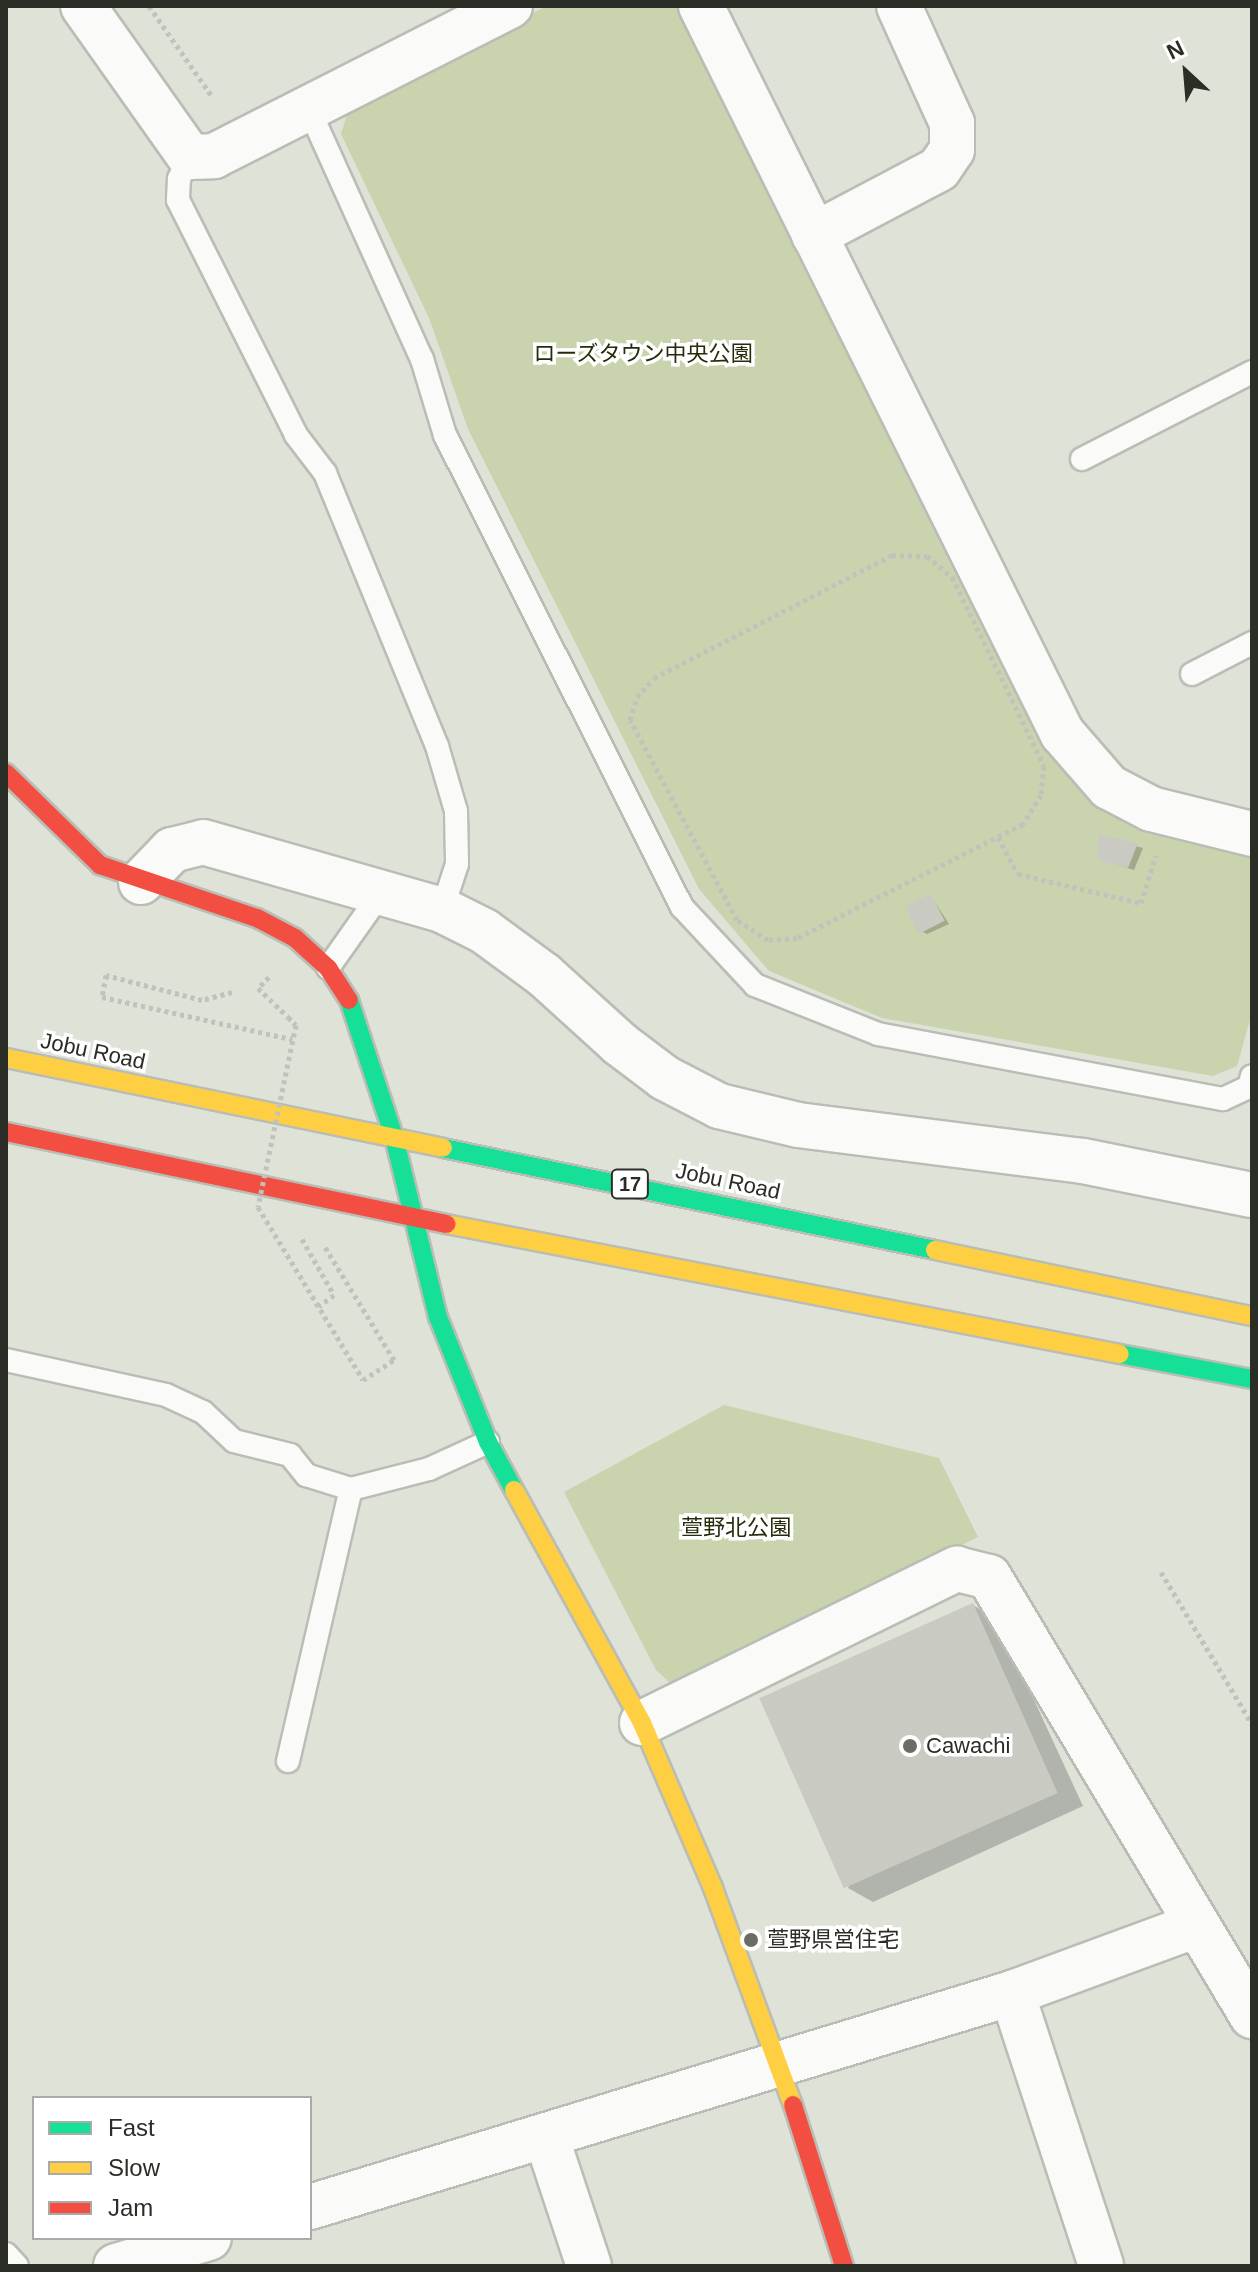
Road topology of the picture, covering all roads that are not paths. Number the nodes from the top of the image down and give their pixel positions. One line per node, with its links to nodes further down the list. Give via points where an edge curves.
1 (83, 6): 6 (street)
2 (510, 6): 5 (street)
3 (701, 6): 7 (street)
4 (899, 6): 7 (street, via 952,123 952,150 939,169)
5 (308, 107): 6 (street, via 214,156); 19 (lane, via 422,359 445,435 682,907 755,985 878,1034 1223,1099 1249,1087)
6 (190, 157): 16 (lane, via 179,179 178,200 296,435 325,473 437,746 456,811 457,864)
7 (814, 235): 13 (street, via 1062,733 1109,787 1169,813)
8 (1252, 372): 9 (lane)
9 (1082, 459)
10 (1252, 643): 11 (lane)
11 (1192, 674)
12 (6, 773): 14 (main road, via 100,865)
13 (1252, 834)
14 (141, 882): 15 (street, via 172,850 203,842); 17 (main road, via 257,918 295,938)
15 (381, 893): 16 (street); 17 (lane)
16 (442, 910): 22 (street, via 484,931 544,975 665,1078 719,1106 798,1125 1083,1161)
17 (328, 968): 21 (main road, via 355,1016)
18 (6, 1058): 21 (main road, Jobu Road / 17)
19 (1252, 1076)
20 (6, 1132): 23 (main road)
21 (394, 1137): 23 (main road); 24 (main road, Jobu Road / 17)
22 (1252, 1195)
23 (414, 1218): 26 (main road); 27 (main road, via 438,1317)
24 (1252, 1316)
25 (6, 1360): 28 (lane, via 166,1395 203,1412 234,1441 290,1455 306,1475)
26 (1252, 1379)
27 (488, 1442): 28 (lane, via 429,1469); 29 (main road)
28 (351, 1489): 30 (lane)
29 (642, 1723): 31 (street, via 957,1569 989,1577); 34 (main road, via 713,1888)
30 (288, 1761)
31 (1197, 1925): 32 (street); 33 (street)
32 (1012, 1993): 34 (street); 43 (street)
33 (1252, 2016)
34 (780, 2065): 35 (street); 42 (main road)
35 (546, 2136): 36 (street); 41 (street)
36 (312, 2206)
37 (202, 2240): 40 (street)
38 (6, 2254): 39 (lane)
39 (17, 2266)
40 (116, 2266)
41 (589, 2266)
42 (844, 2266)
43 (1101, 2266)

